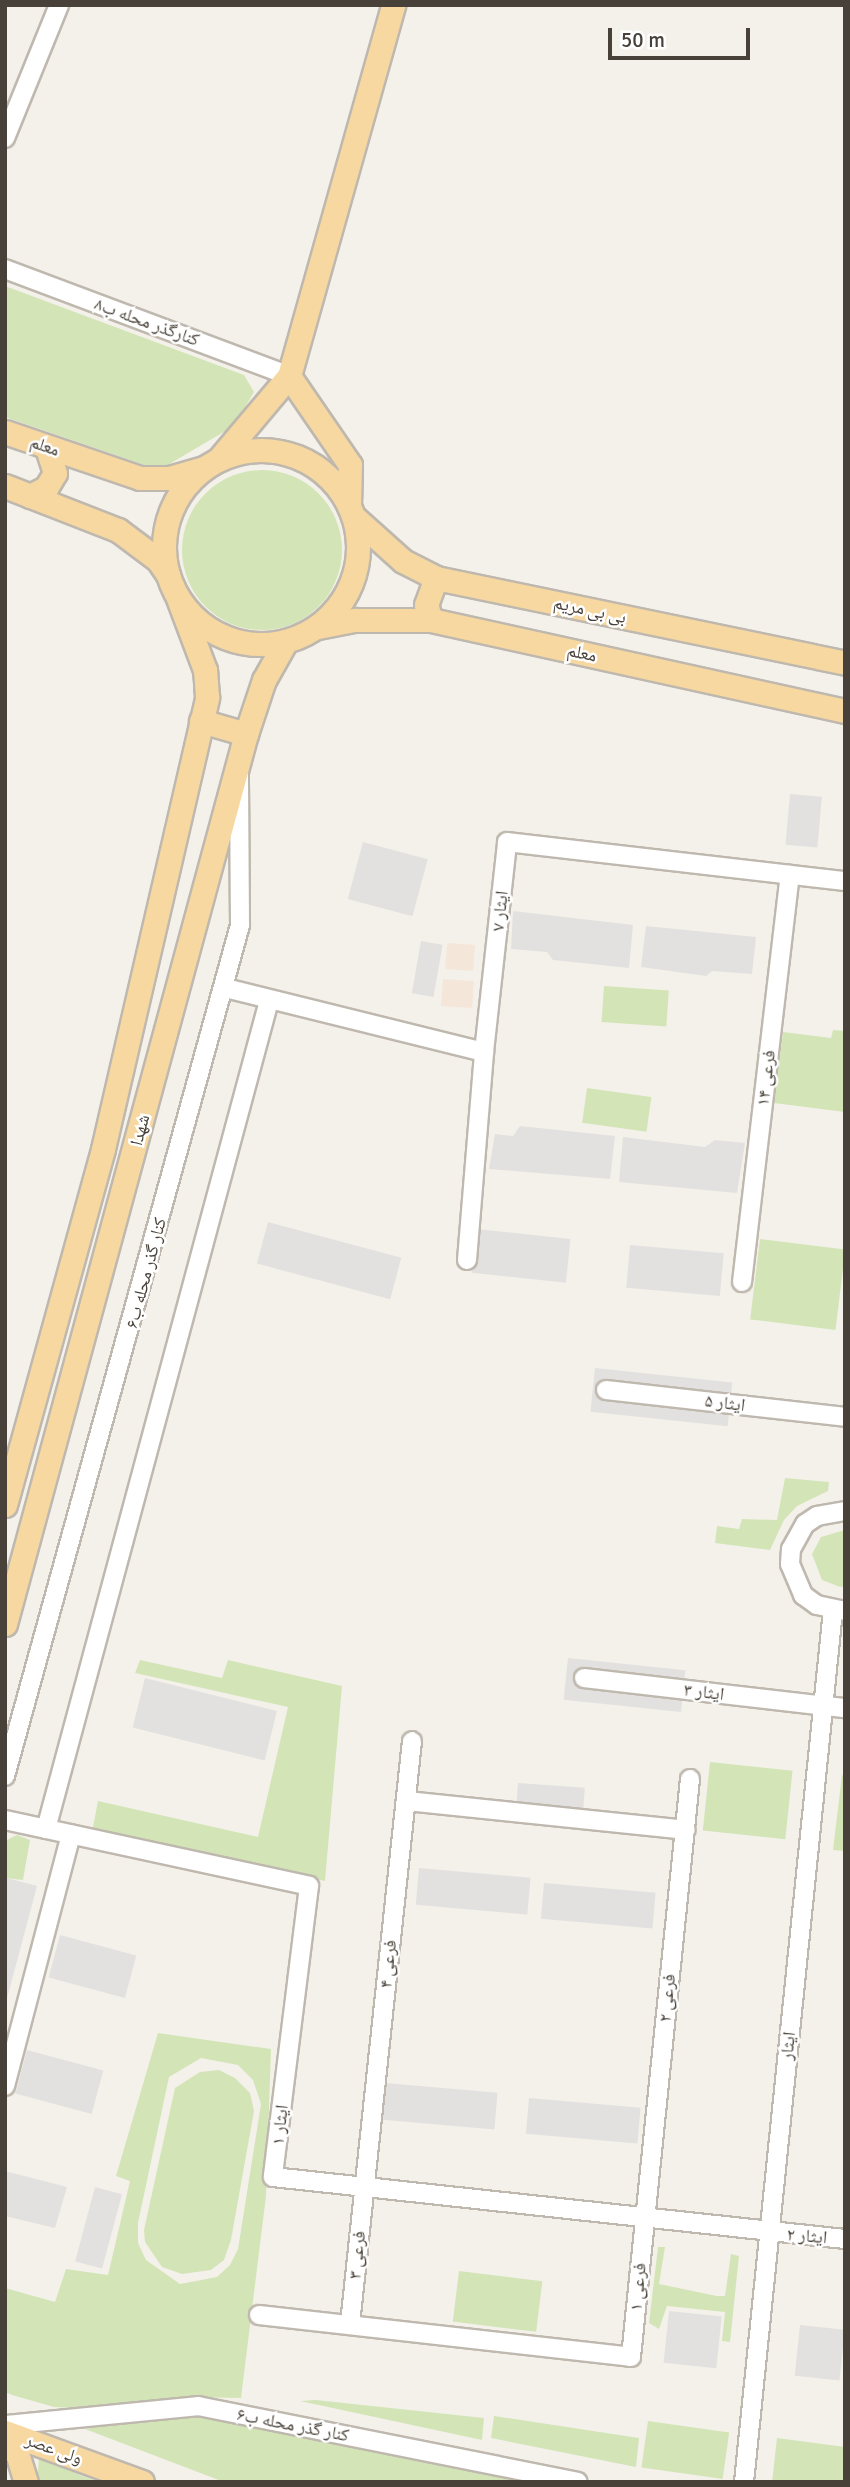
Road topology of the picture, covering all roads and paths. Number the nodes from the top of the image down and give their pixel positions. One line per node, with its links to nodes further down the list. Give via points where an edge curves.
1 (59, 5): 3 (street)
2 (393, 5): 5 (main road)
3 (5, 138)
4 (5, 269): 5 (street, کنارگذر محله ب۸)
5 (289, 376): 8 (main road); 11 (main road, via 350,465)
6 (5, 432): 7 (main road, معلم)
7 (47, 447): 8 (main road, معلم, via 140,478 169,478); 10 (main road, via 55,473 46,488)
8 (212, 463): 11 (main road, via 248,450 279,451 307,461 332,480); 12 (main road, via 187,483 170,515 164,551)
9 (5, 486): 10 (main road)
10 (30, 496): 12 (main road, via 118,530 158,561)
11 (352, 511): 13 (main road, بی بی مریم, via 403,561); 16 (main road, via 357,566 336,611)
12 (168, 575): 14 (main road)
13 (436, 578): 15 (main road, via 426,605); 18 (main road, بی بی مریم)
14 (178, 598): 17 (main road, via 214,632 262,645); 20 (main road, شهدا, via 205,670 207,697)
15 (431, 620): 16 (main road, معلم, via 355,620); 19 (main road, معلم)
16 (318, 627): 17 (main road)
17 (286, 642): 21 (main road, شهدا, via 264,680)
18 (845, 663)
19 (845, 711)
20 (201, 721): 21 (main road); 31 (main road, شهدا, via 103,1149)
21 (246, 734): 22 (main road, شهدا)
22 (239, 763): 25 (street, کنار گذر محله ب۶, via 240,925); 32 (main road, شهدا)
23 (790, 875): 24 (street, ایثار ۷); 27 (street, ایثار ۷, via 508,842); 29 (street, فرعی ۱۴)
24 (845, 881)
25 (225, 988): 26 (street); 42 (street, کنار گذر محله ب۶)
26 (269, 1001): 27 (street); 46 (street)
27 (484, 1052): 28 (street)
28 (467, 1260)
29 (742, 1282)
30 (606, 1390): 33 (street, ایثار ۵)
31 (34, 1396): 32 (main road); 34 (main road, شهدا)
32 (65, 1405): 37 (main road, شهدا)
33 (845, 1417)
34 (5, 1505)
35 (845, 1511): 36 (street, via 817,1516 805,1524 791,1549 794,1580 803,1595)
36 (839, 1611): 39 (street, ایثار)
37 (5, 1624)
38 (584, 1678): 39 (street, ایثار ۳)
39 (823, 1706): 40 (street, ایثار ۳); 52 (street, ایثار)
40 (845, 1707)
41 (412, 1741): 44 (street, فرعی ۴)
42 (5, 1776)
43 (690, 1779): 47 (street, فرعی ۲)
44 (406, 1801): 47 (street); 50 (street, فرعی ۴)
45 (5, 1820): 46 (street, ایثار ۱)
46 (46, 1829): 48 (street, ایثار ۱)
47 (685, 1830): 51 (street, فرعی ۲)
48 (71, 1834): 49 (street); 50 (street, ایثار ۱, via 309,1886 273,2177)
49 (5, 2086)
50 (365, 2186): 51 (street, ایثار ۱); 55 (street, فرعی ۳)
51 (644, 2218): 52 (street, ایثار ۱); 55 (street, فرعی ۱, via 631,2357)
52 (769, 2232): 53 (street, ایثار ۲); 62 (street, ایثار)
53 (845, 2239)
54 (259, 2315): 55 (street)
55 (350, 2324)
56 (5, 2425): 61 (street, کنار گذر محله ب۶, via 198,2406)
57 (5, 2432): 60 (main road, ولی عصر)
58 (5, 2445): 59 (main road, via 16,2453)
59 (26, 2482)
60 (142, 2482)
61 (578, 2482)
62 (744, 2482)

